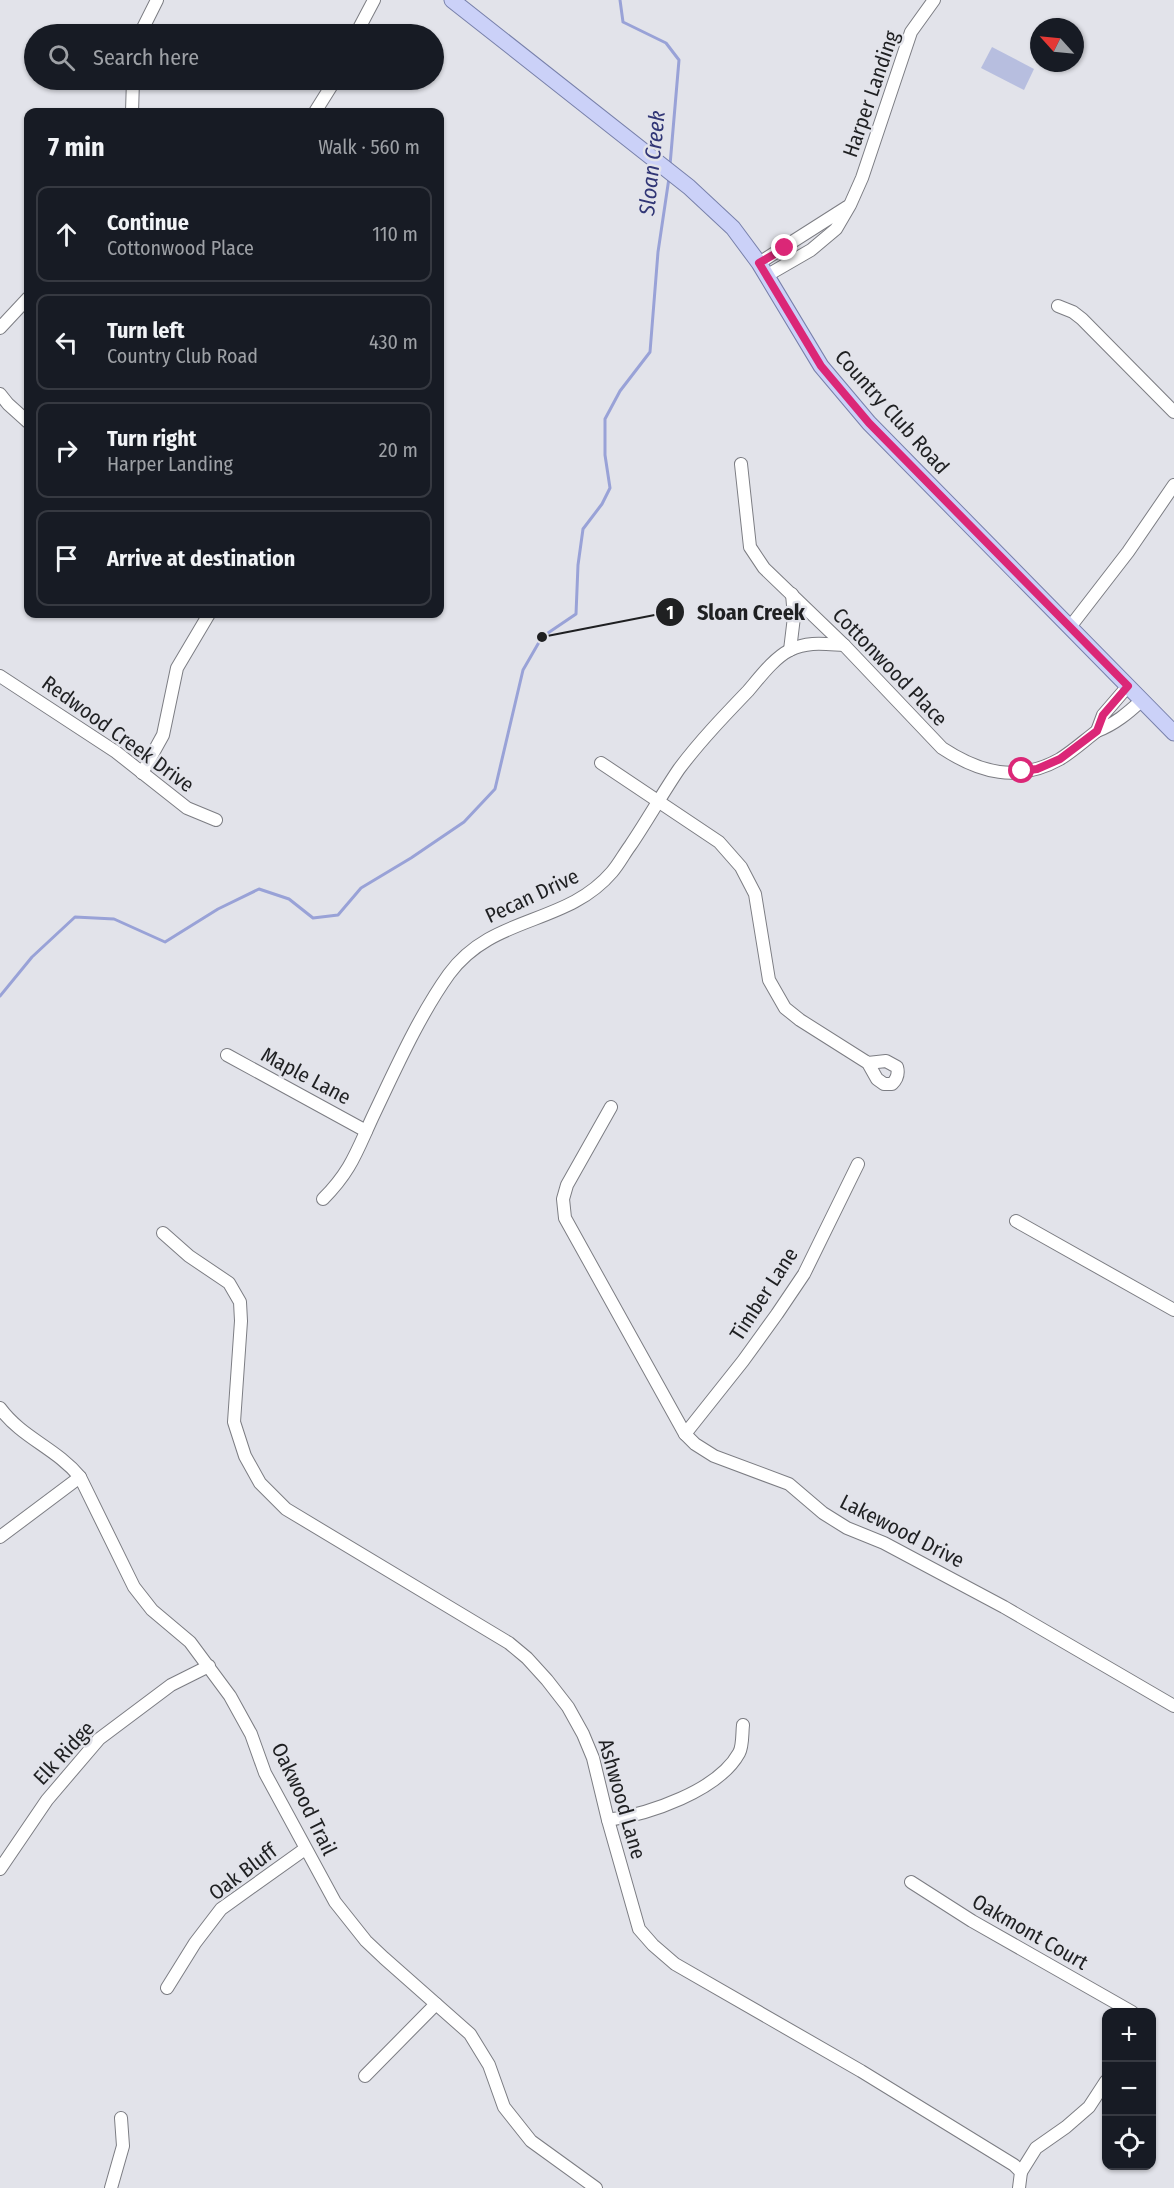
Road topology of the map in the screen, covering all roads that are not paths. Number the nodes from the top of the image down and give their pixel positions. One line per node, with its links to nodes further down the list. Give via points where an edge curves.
1 (157, 0): 5 (street)
2 (374, 0): 6 (street)
3 (452, 0): 11 (main road, Country Club Road, via 689,187 733,228)
4 (934, 0): 11 (street, Harper Landing, via 911,32 862,178 836,229 811,250)
5 (145, 24)
6 (361, 24)
7 (133, 90): 9 (street)
8 (329, 90): 10 (street)
9 (132, 108)
10 (318, 108)
11 (762, 270): 22 (main road, Country Club Road, via 821,366 869,423)
12 (24, 302): 14 (street)
13 (1058, 306): 16 (street, via 1082,319)
14 (0, 328)
15 (0, 394): 17 (street)
16 (1174, 412)
17 (24, 418)
18 (741, 464): 20 (street, Cottonwood Place, via 750,547 764,568)
19 (1174, 485): 22 (street)
20 (792, 594): 23 (street, Cottonwood Place); 24 (street)
21 (207, 618): 31 (street, via 177,668 163,735)
22 (1071, 627): 26 (main road, Country Club Road)
23 (844, 645): 24 (street, Pecan Drive, via 811,643); 28 (street, Cottonwood Place, via 942,748 981,770 1006,773 1037,769 1060,759)
24 (790, 650): 32 (street, Pecan Drive, via 772,664 696,747)
25 (0, 676): 31 (street, Redwood Creek Drive)
26 (1128, 686): 27 (main road, Country Club Road); 28 (street, Cottonwood Place, via 1103,715)
27 (1142, 700): 28 (street, Cottonwood Place); 29 (main road, Country Club Road)
28 (1097, 731)
29 (1174, 733)
30 (601, 763): 32 (street)
31 (142, 773): 33 (street, Redwood Creek Drive, via 187,808)
32 (660, 801): 35 (street, via 719,842 741,867 755,894 769,980 785,1008); 37 (street, Pecan Drive, via 612,872 595,889 549,915 486,939 451,972 399,1062)
33 (216, 820)
34 (227, 1056): 37 (street, Maple Lane)
35 (868, 1064)
36 (611, 1107): 44 (street, Lakewood Drive, via 567,1185 563,1199 565,1218)
37 (366, 1131): 39 (street, Pecan Drive, via 353,1162)
38 (858, 1164): 44 (street, Timber Lane, via 804,1274)
39 (323, 1199)
40 (1016, 1221): 42 (street)
41 (163, 1233): 50 (street, Ashwood Lane, via 229,1283 240,1302 234,1422 245,1456 260,1483 286,1509 509,1643 527,1658 568,1707 583,1734)
42 (1174, 1310)
43 (0, 1408): 45 (street, Oakwood Trail)
44 (685, 1434): 48 (street, Lakewood Drive, via 714,1456 789,1484 847,1528 884,1543 1004,1606)
45 (80, 1477): 46 (street); 47 (street, Oakwood Trail, via 134,1587)
46 (0, 1537)
47 (209, 1666): 51 (street, Oakwood Trail, via 243,1717 265,1773); 52 (street, Elk Ridge, via 171,1685 99,1739 47,1800)
48 (1174, 1706)
49 (743, 1725): 50 (street, via 740,1752 718,1778 684,1797 633,1816)
50 (608, 1820): 60 (street, Ashwood Lane, via 639,1929 675,1964 861,2071)
51 (305, 1849): 54 (street, Oak Bluff, via 221,1909); 55 (street, Oakwood Trail, via 354,1927)
52 (0, 1869)
53 (911, 1882): 56 (street, Oakmont Court, via 972,1922)
54 (167, 1988)
55 (436, 2004): 57 (street); 62 (street, Oakwood Trail, via 475,2039 504,2107 523,2133)
56 (1123, 2008)
57 (365, 2076)
58 (1102, 2088): 60 (street, via 1089,2107 1036,2148)
59 (121, 2118): 61 (street, via 123,2146)
60 (1021, 2172): 63 (street)
61 (111, 2188)
62 (596, 2188)
63 (1019, 2188)

